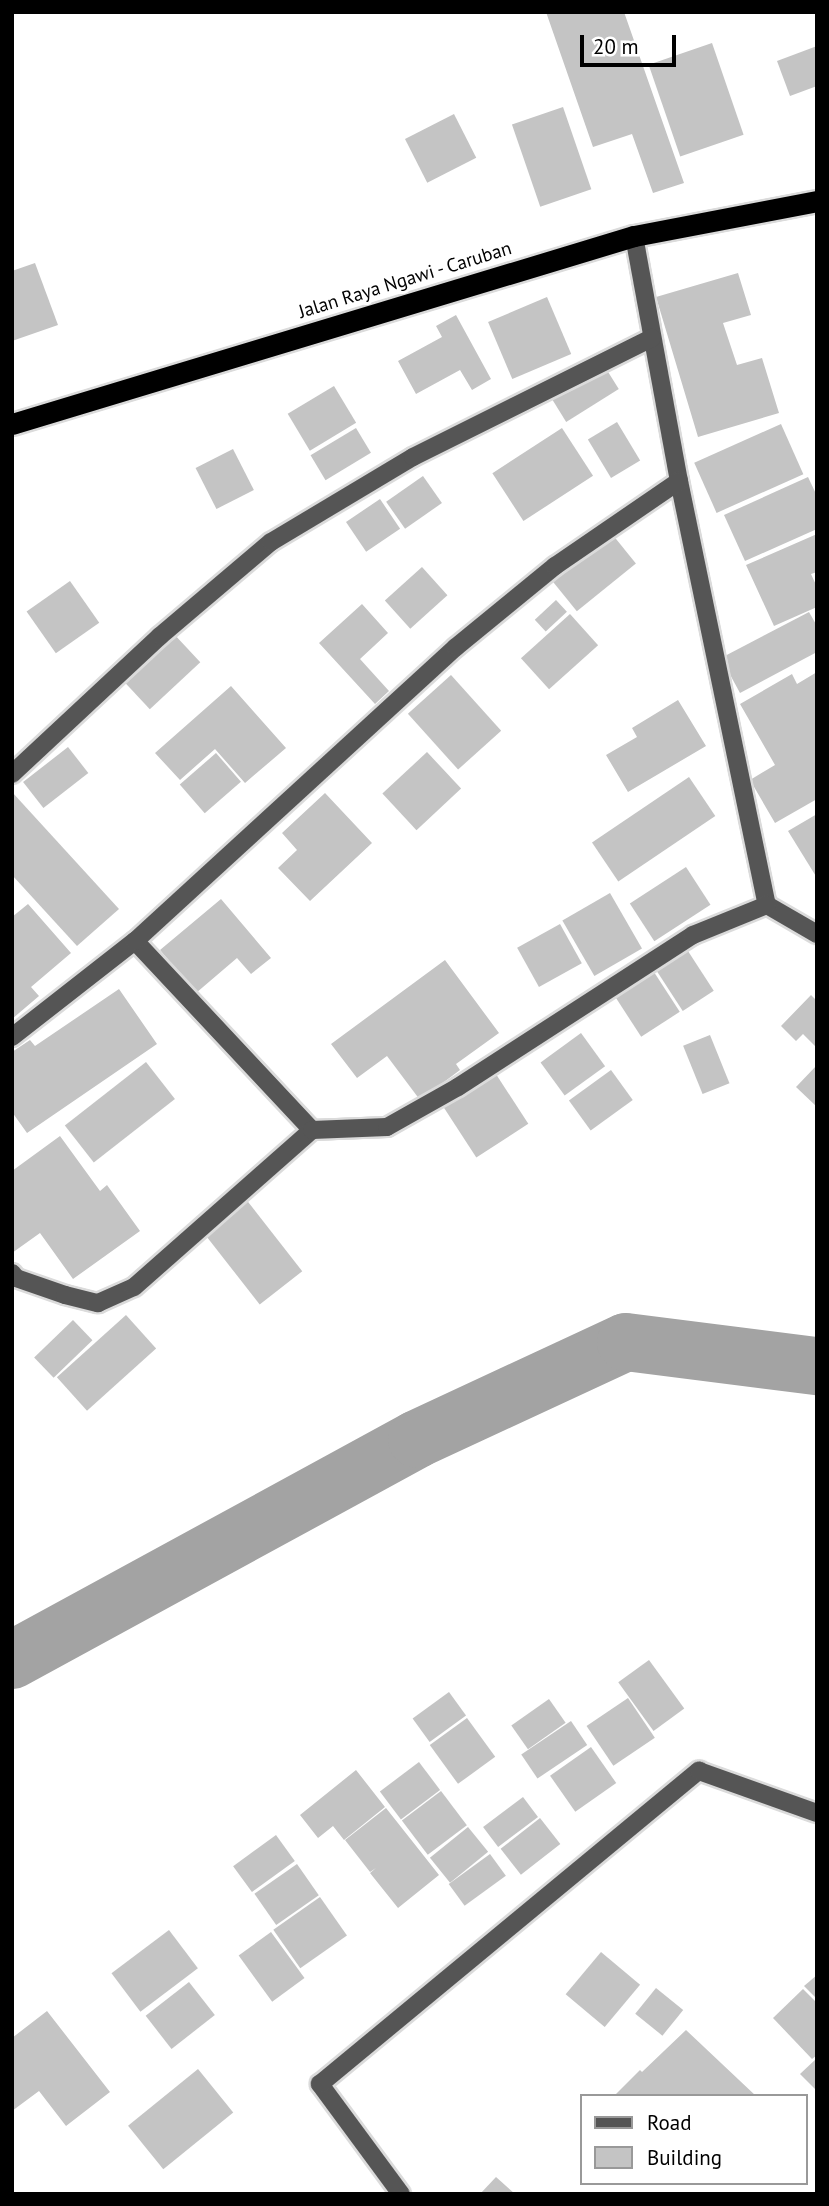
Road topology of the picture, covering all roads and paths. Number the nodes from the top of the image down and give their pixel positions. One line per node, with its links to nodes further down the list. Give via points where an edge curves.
1 (817, 201): 2 (highway, Jalan Raya Ngawi - Caruban)
2 (634, 236): 3 (street); 4 (highway, Jalan Raya Ngawi - Caruban)
3 (652, 338): 5 (street); 6 (street, via 413,457 271,542 160,636)
4 (12, 424)
5 (679, 481): 7 (street); 9 (street, via 555,566 456,647)
6 (12, 774)
7 (767, 905): 8 (street); 11 (street, via 693,935 458,1087 387,1127)
8 (817, 934)
9 (135, 941): 10 (street); 11 (street)
10 (12, 1037)
11 (312, 1129): 12 (street, via 134,1287 98,1303)
12 (12, 1273)
13 (817, 1813): 14 (street, via 699,1771 320,2084)
14 (401, 2194)

